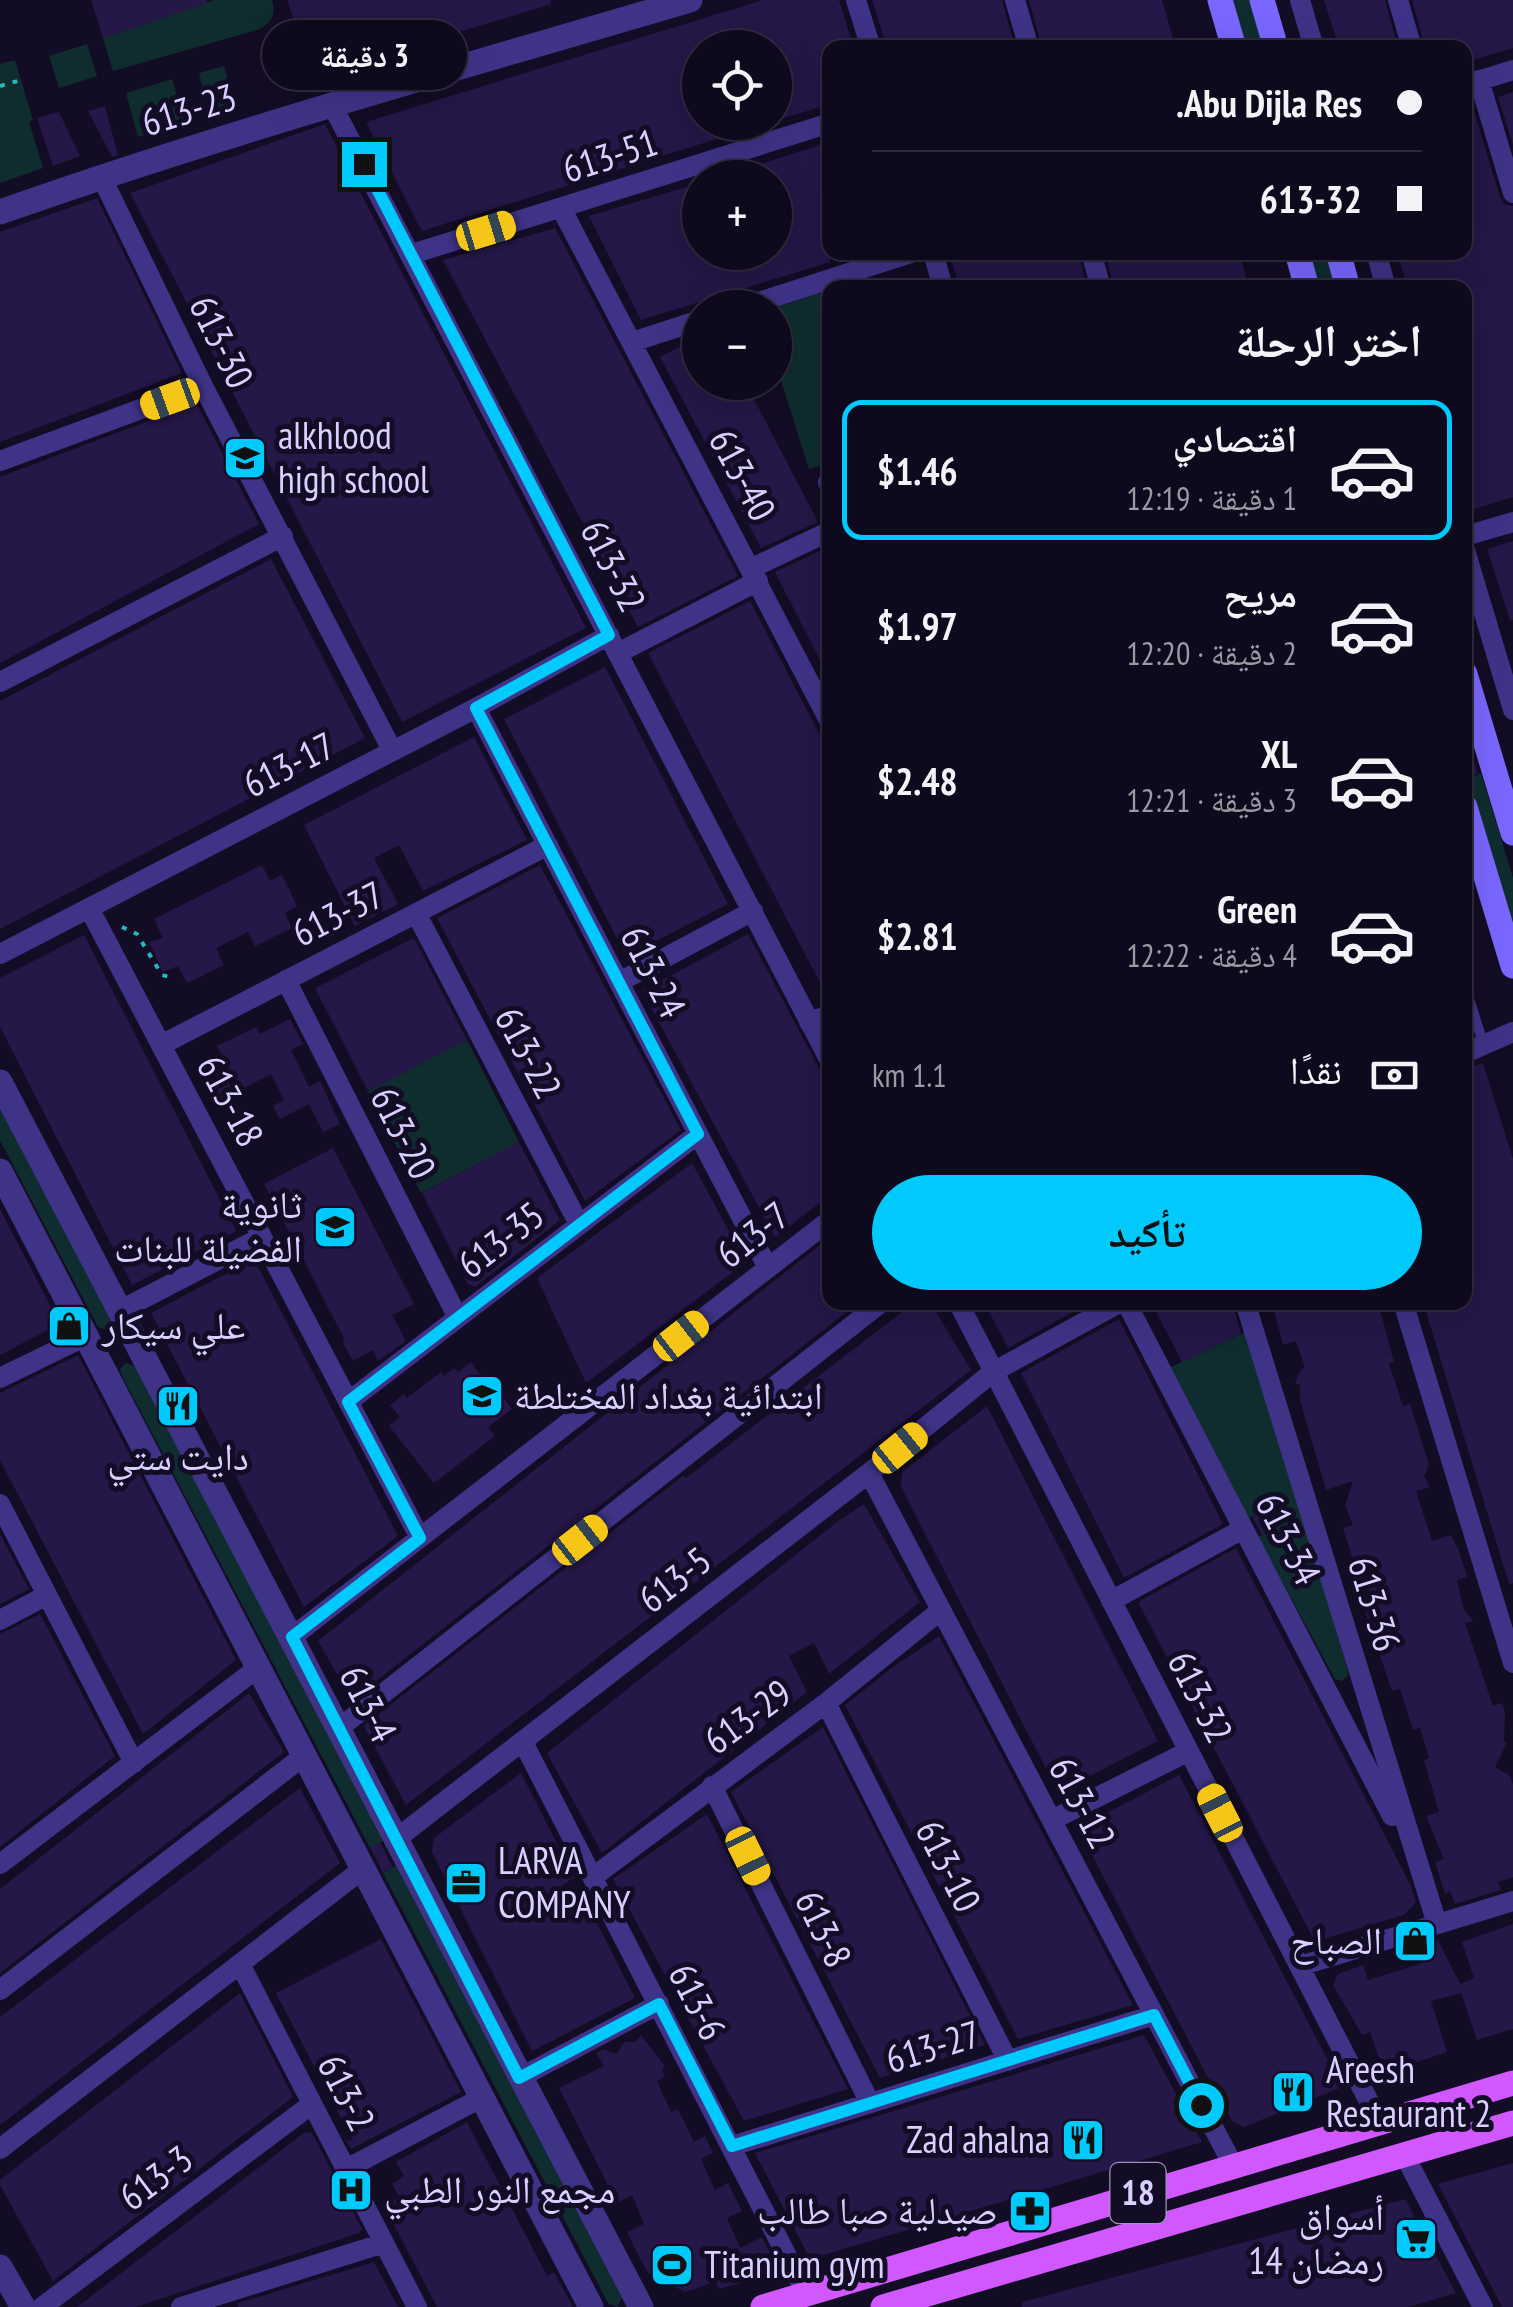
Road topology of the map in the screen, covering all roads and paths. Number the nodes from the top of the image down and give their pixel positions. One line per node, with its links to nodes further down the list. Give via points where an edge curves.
1 (690, 0): 18 (street, 613-23)
2 (856, 0): 8 (street)
3 (1015, 0): 9 (street)
4 (1220, 0): 10 (main road)
5 (1262, 0): 11 (main road)
6 (1300, 0): 12 (street)
7 (1398, 0): 13 (street)
8 (868, 40)
9 (1027, 40)
10 (1232, 40)
11 (1274, 40)
12 (1312, 40)
13 (1410, 40)
14 (1513, 70): 16 (street)
15 (21, 80): 17 (path)
16 (1472, 82): 21 (street)
17 (0, 86)
18 (332, 105): 20 (street, 613-23); 24 (street, 613-32)
19 (822, 126): 22 (street, 613-51)
20 (101, 176): 23 (street, 613-23); 31 (street, 613-30)
21 (1513, 193)
22 (561, 208): 24 (street, 613-51); 30 (street, 613-40)
23 (0, 212)
24 (412, 254): 39 (street, 613-32)
25 (889, 260): 26 (street)
26 (827, 280)
27 (822, 282): 28 (street)
28 (792, 291)
29 (682, 326): 30 (street)
30 (632, 342): 38 (street, 613-40)
31 (203, 386): 32 (street); 35 (street, 613-30)
32 (0, 461)
33 (1513, 522): 34 (street)
34 (1472, 534)
35 (283, 536): 40 (street); 45 (street, 613-30)
36 (822, 536): 38 (street, 613-17)
37 (1472, 573): 44 (street)
38 (755, 574): 39 (street, 613-17); 42 (street, 613-40)
39 (613, 644): 43 (street, 613-17); 50 (street, 613-32)
40 (0, 682)
41 (1472, 697): 47 (main road)
42 (822, 706)
43 (476, 708): 45 (street, 613-17); 48 (street, 613-24)
44 (1513, 710)
45 (392, 750): 49 (street, 613-17)
46 (1472, 833): 54 (main road)
47 (1513, 833)
48 (548, 845): 51 (street, 613-37); 57 (street, 613-24)
49 (89, 908): 52 (street, 613-18); 53 (street, 613-17)
50 (753, 912): 57 (street); 59 (street, 613-32)
51 (416, 913): 56 (street, 613-37); 67 (street, 613-22)
52 (100, 928): 55 (path, via 113,922 137,934 162,975); 61 (street, 613-18)
53 (0, 954)
54 (1513, 966)
55 (174, 978)
56 (286, 980): 61 (street, 613-37); 77 (street, 613-20)
57 (619, 982): 65 (street, 613-24)
58 (822, 1018): 59 (street)
59 (809, 1022): 62 (street, 613-32)
60 (1513, 1032): 63 (street)
61 (161, 1045): 69 (street, 613-18)
62 (822, 1046)
63 (1474, 1050)
64 (0, 1082): 78 (street, 613-4)
65 (698, 1134): 67 (street, 613-35); 70 (street, 613-24)
66 (0, 1171): 79 (street, 613-4)
67 (579, 1224): 77 (street, 613-35)
68 (822, 1226): 70 (street, 613-7)
69 (262, 1237): 78 (street); 82 (street, 613-18)
70 (768, 1268): 86 (street, 613-7)
71 (872, 1310): 95 (street)
72 (962, 1310): 80 (street, 613-32)
73 (1109, 1310): 80 (street, 613-5)
74 (1128, 1310): 85 (street, 613-34)
75 (1247, 1310): 103 (street, 613-36)
76 (1405, 1310): 92 (street)
77 (458, 1318): 82 (street, 613-35)
78 (125, 1322): 79 (street); 91 (street, 613-4)
79 (90, 1344): 81 (street); 93 (street, 613-4)
80 (993, 1372): 83 (street, 613-5); 88 (street, 613-32)
81 (0, 1378)
82 (348, 1402): 86 (street, 613-18)
83 (869, 1473): 89 (street, 613-12); 96 (street, 613-5)
84 (0, 1504): 87 (street)
85 (1243, 1529): 88 (street); 103 (street, 613-34)
86 (420, 1538): 91 (street, 613-7)
87 (48, 1595): 90 (street); 99 (street)
88 (1111, 1602): 97 (street, 613-32)
89 (941, 1610): 94 (street, 613-29); 101 (street, 613-12)
90 (0, 1620)
91 (292, 1637): 95 (street, 613-4)
92 (1513, 1663)
93 (259, 1667): 98 (street, 613-4); 99 (street)
94 (826, 1703): 100 (street, 613-29); 114 (street, 613-10)
95 (338, 1729): 102 (street, 613-4)
96 (524, 1742): 102 (street, 613-5); 106 (street, 613-6)
97 (1189, 1751): 101 (street); 110 (street, 613-32)
98 (306, 1755): 105 (street, 613-4); 111 (street)
99 (134, 1763): 104 (street)
100 (712, 1786): 106 (street, 613-29); 118 (street, 613-8)
101 (1052, 1820): 113 (street, 613-12)
102 (396, 1839): 115 (street, 613-4)
103 (1416, 1862): 108 (street, 613-36)
104 (0, 1864)
105 (364, 1868): 109 (street); 117 (street, 613-4)
106 (593, 1877): 112 (street, 613-6)
107 (1513, 1900): 108 (street)
108 (1437, 1924): 110 (street)
109 (240, 1964): 119 (street, 613-2); 123 (street)
110 (1300, 1966): 120 (street, 613-32)
111 (0, 1990)
112 (659, 2004): 115 (street); 122 (street, 613-6)
113 (1154, 2015): 114 (street, 613-27); 125 (street, 613-12)
114 (1008, 2061): 118 (street, 613-27)
115 (519, 2078): 137 (street, 613-4)
116 (1513, 2083): 120 (main road, 18)
117 (482, 2097): 126 (street); 136 (street, 613-4)
118 (870, 2103): 122 (street, 613-27)
119 (312, 2104): 126 (street, 613-2); 133 (street, 613-3)
120 (1380, 2123): 125 (main road, 18)
121 (1513, 2123): 124 (main road, 18)
122 (732, 2146): 129 (street, 613-6)
123 (0, 2149)
124 (1404, 2154): 130 (main road, 18); 131 (street)
125 (1233, 2165): 129 (main road, 18)
126 (346, 2169): 127 (street, 613-2)
127 (384, 2243): 134 (street); 135 (street, 613-2)
128 (0, 2267): 132 (street)
129 (807, 2295): 138 (main road, 18)
130 (927, 2300): 139 (main road, 18)
131 (1474, 2305)
132 (23, 2307)
133 (42, 2307)
134 (181, 2307)
135 (417, 2307)
136 (592, 2307)
137 (640, 2307)
138 (764, 2307)
139 (882, 2307)

